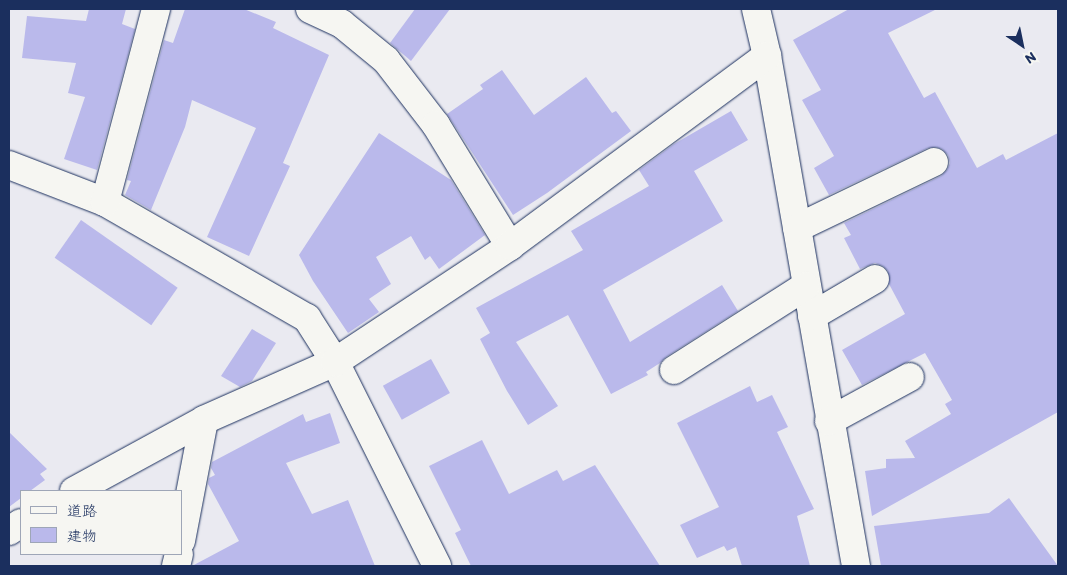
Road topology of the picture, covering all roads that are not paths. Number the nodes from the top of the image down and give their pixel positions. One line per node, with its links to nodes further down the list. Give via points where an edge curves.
1 (156, 9): 7 (street)
2 (310, 9): 9 (street, via 342,24 386,60 436,125)
3 (756, 9): 4 (street)
4 (767, 56): 8 (street); 9 (street)
5 (934, 162): 8 (street)
6 (9, 165): 7 (street)
7 (106, 202): 13 (street, via 307,318)
8 (797, 228): 11 (street)
9 (510, 246): 13 (street)
10 (875, 279): 12 (street)
11 (806, 286): 12 (street); 14 (street)
12 (812, 316): 17 (street)
13 (335, 362): 16 (street); 22 (street)
14 (674, 370)
15 (910, 377): 17 (street)
16 (204, 420): 18 (street); 21 (street)
17 (829, 422): 23 (street)
18 (76, 490)
19 (20, 524): 20 (street)
20 (9, 531)
21 (182, 536)
22 (437, 566)
23 (856, 566)

